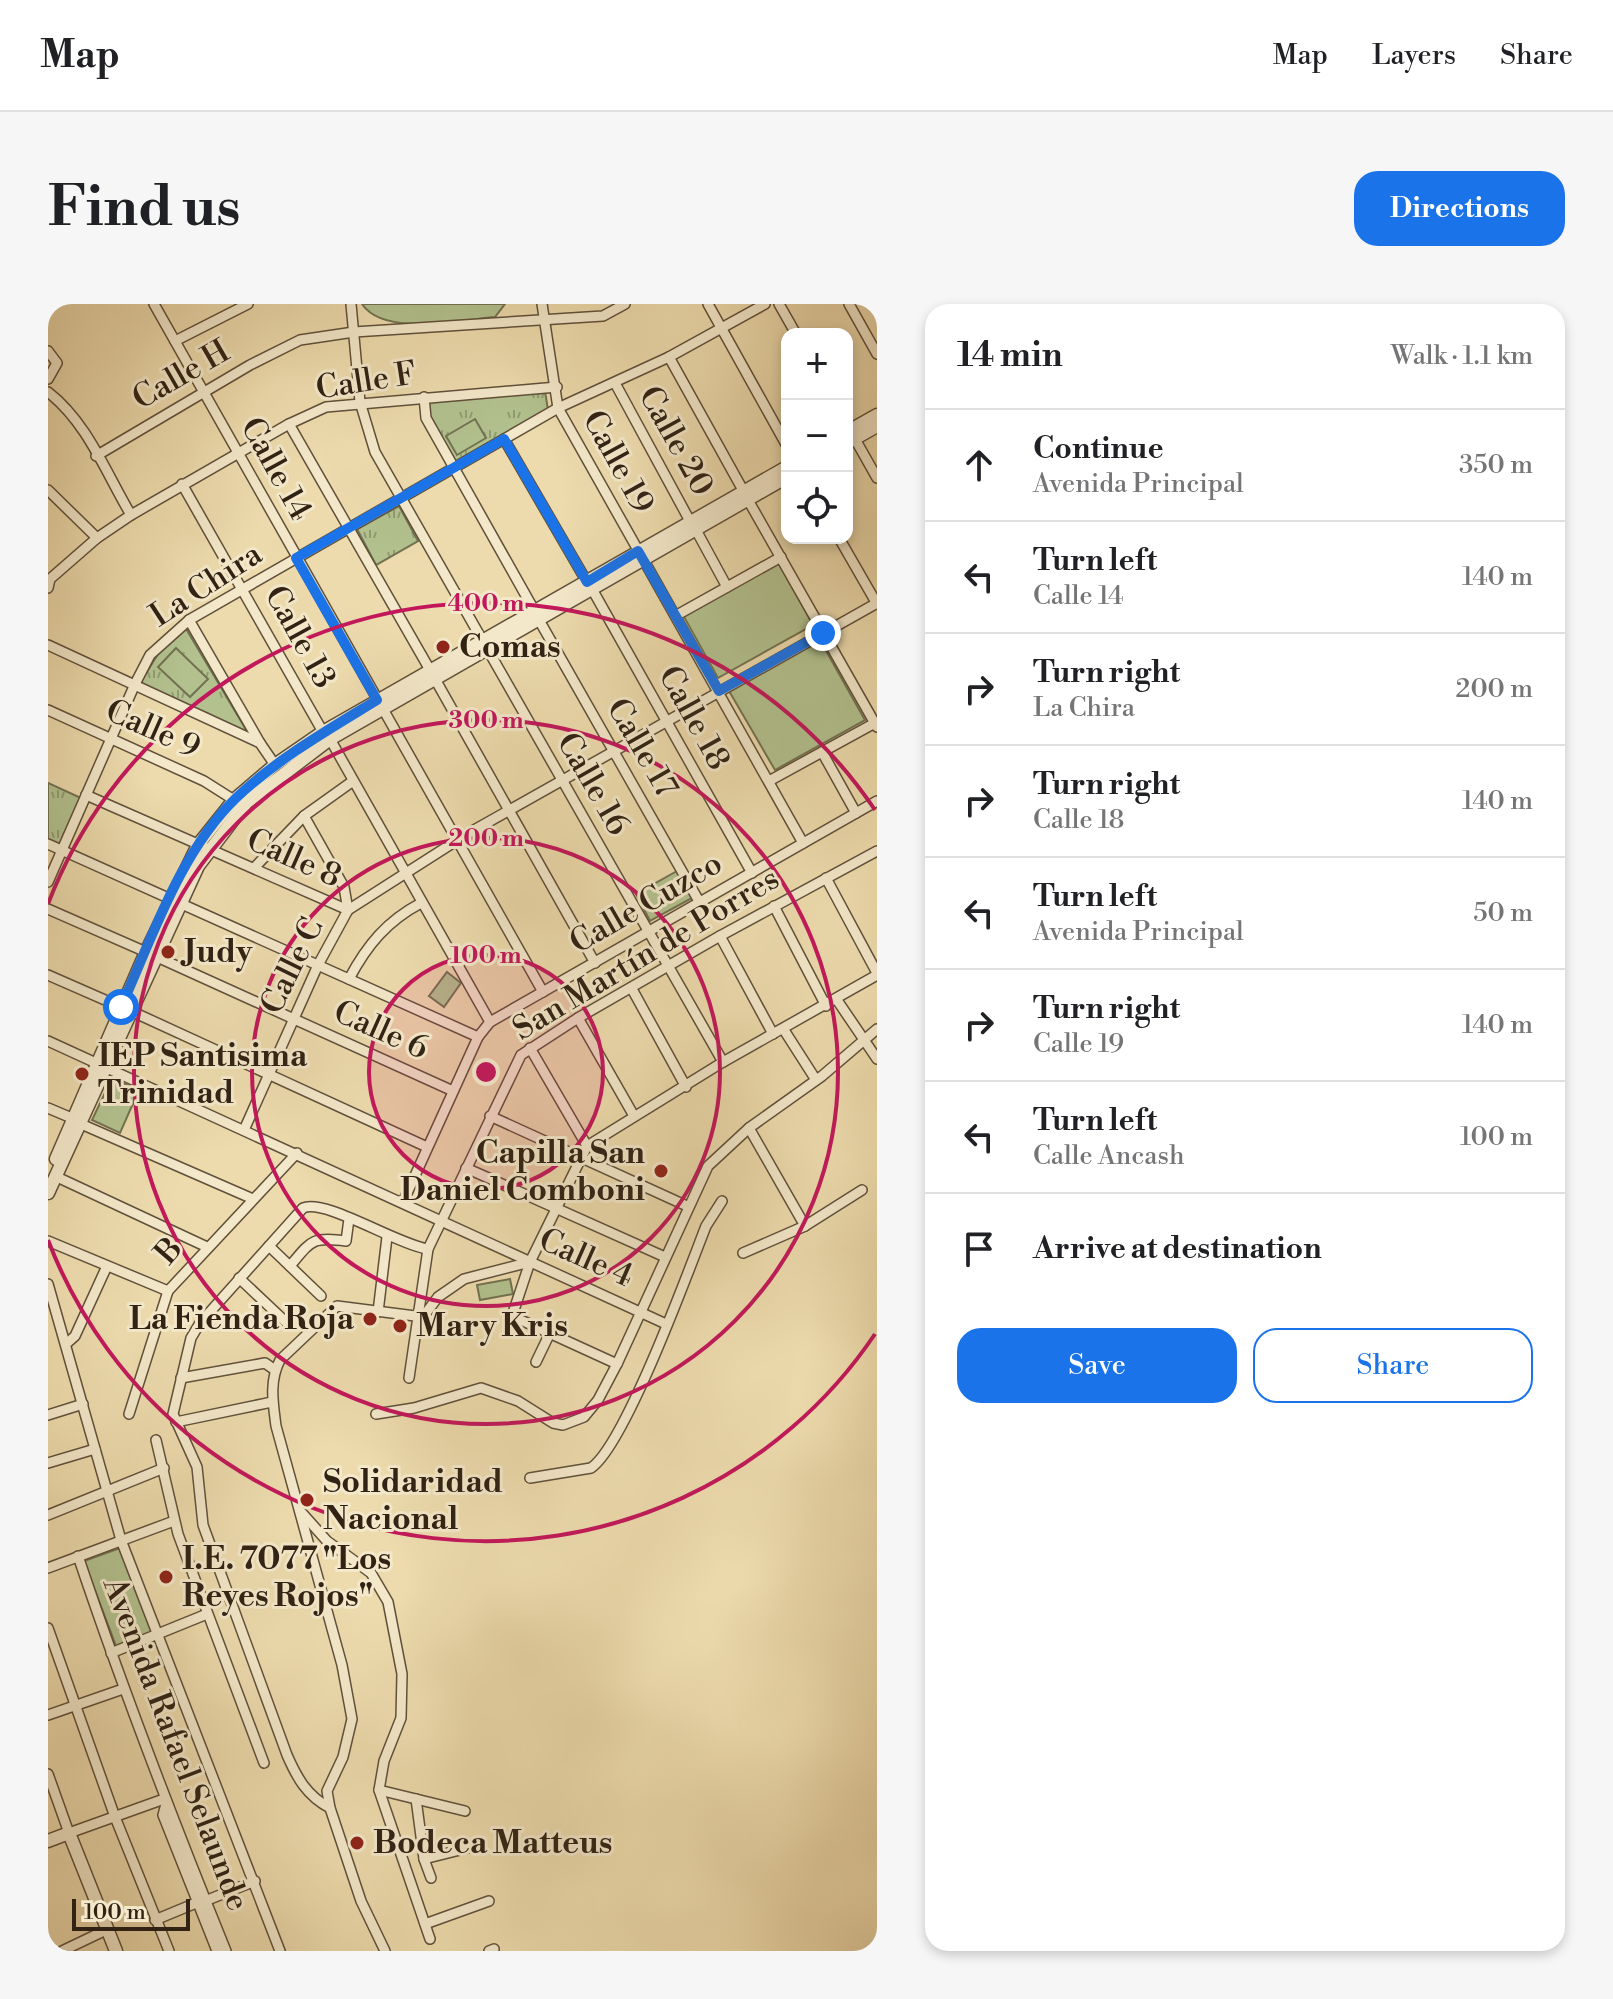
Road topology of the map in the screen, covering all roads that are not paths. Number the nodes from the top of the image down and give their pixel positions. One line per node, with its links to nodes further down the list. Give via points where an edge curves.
1 (154, 304): 14 (street, Calle 14)
2 (248, 304): 14 (street)
3 (351, 304): 13 (street, Calle 16)
4 (542, 304): 10 (street, Calle 19)
5 (625, 304): 10 (street, Calle H, via 603,316)
6 (708, 304): 11 (street)
7 (765, 304): 11 (street, La Chira)
8 (779, 304): 12 (street)
9 (849, 304): 16 (street)
10 (546, 319): 13 (street, Calle H); 20 (street, Calle 19)
11 (722, 327): 17 (street, La Chira); 31 (street)
12 (793, 328)
13 (354, 332): 22 (street, Calle H, via 300,340); 24 (street, Calle 16)
14 (175, 341): 22 (street, Calle 14)
15 (48, 351): 18 (street, via 57,363)
16 (877, 354)
17 (669, 357): 19 (street, La Chira); 42 (street)
18 (48, 379)
19 (615, 383): 25 (street, La Chira); 45 (street, Calle 20)
20 (557, 387): 23 (street, Calle F); 25 (street, Calle 19)
21 (48, 392): 35 (street, via 68,407)
22 (203, 392): 34 (street, Calle 14); 35 (street, Calle H)
23 (424, 397): 24 (street, Calle F); 36 (street, Calle 17, via 426,418)
24 (360, 402): 27 (street, Calle F, via 326,407); 43 (street, Calle 16, via 375,452)
25 (558, 408): 32 (street, La Chira); 49 (street, Calle 19)
26 (877, 415): 29 (street)
27 (289, 424): 34 (street, Calle F); 46 (street)
28 (877, 426): 30 (street)
29 (853, 431)
30 (853, 433)
31 (781, 435)
32 (504, 439): 36 (street, La Chira); 53 (street, Calle 18)
33 (853, 440): 38 (street)
34 (237, 453): 40 (street, Calle F); 51 (street, Calle 14)
35 (96, 456): 44 (street)
36 (454, 467): 43 (street, La Chira); 57 (street, Calle 17)
37 (781, 471): 42 (street)
38 (877, 478)
39 (781, 480): 42 (street)
40 (182, 484): 44 (street, Calle F); 55 (street, Calle 13)
41 (49, 492): 47 (street)
42 (746, 496): 45 (street); 50 (street)
43 (400, 497): 46 (street, La Chira); 62 (street, Calle 16)
44 (131, 515): 47 (street, Calle F)
45 (694, 526): 49 (street); 54 (street, Calle 20)
46 (348, 527): 51 (street, La Chira); 63 (street)
47 (97, 538): 52 (street, Calle F)
48 (843, 544): 56 (street)
49 (641, 555): 53 (street); 58 (street, Calle 19)
50 (781, 557): 54 (street); 60 (street)
51 (296, 558): 55 (street, La Chira); 66 (street, Calle 14)
52 (49, 582)
53 (590, 586): 57 (street); 68 (street, Calle 18)
54 (727, 587): 58 (street)
55 (243, 588): 59 (street, La Chira); 70 (street, Calle 13)
56 (877, 603): 60 (street, Calle C)
57 (536, 615): 62 (street); 73 (street, Calle 17)
58 (677, 615): 65 (street, Calle 19)
59 (189, 620): 64 (street, La Chira, via 150,655); 72 (street)
60 (823, 633): 65 (street, Calle C); 69 (street)
61 (48, 645): 64 (street)
62 (484, 645): 63 (street); 77 (street, Calle 16)
63 (432, 674): 66 (street); 82 (street)
64 (135, 684): 71 (street, La Chira); 72 (street)
65 (719, 691): 68 (street, Calle C); 78 (street, Calle 19)
66 (379, 705): 70 (street); 85 (street, Calle 14)
67 (48, 710): 71 (street, Calle 9)
68 (666, 721): 73 (street, Calle C); 93 (street, Calle 18)
69 (876, 725): 74 (street)
70 (326, 736): 75 (street); 76 (street, Calle 13); 88 (street, via 246,803)
71 (111, 739): 79 (street, La Chira); 80 (street, Calle 9)
72 (260, 743): 75 (street)
73 (614, 751): 77 (street, Calle C); 98 (street, Calle 17)
74 (822, 752): 78 (street); 83 (street)
75 (275, 765): 80 (street)
76 (353, 781): 84 (street); 92 (street, Calle 13)
77 (561, 781): 82 (street, Calle C); 102 (street, Calle 16)
78 (769, 781): 86 (street, Calle 19)
79 (86, 795): 88 (street, Calle 8); 89 (street, La Chira)
80 (234, 800): 88 (street)
81 (877, 801): 83 (street, Calle Cuzco)
82 (508, 811): 85 (street, Calle C); 105 (street)
83 (856, 813): 86 (street, Calle Cuzco)
84 (304, 816): 91 (street); 101 (street, via 344,887)
85 (456, 841): 92 (street, Calle C); 112 (street, Calle 14)
86 (803, 843): 93 (street, Calle Cuzco)
87 (48, 844): 89 (street)
88 (204, 847): 91 (street, Calle 8); 96 (street)
89 (62, 850): 95 (street, La Chira); 96 (street)
90 (877, 851): 94 (street, San Martín de Porres)
91 (254, 868): 101 (street, Calle 8)
92 (403, 872): 97 (street, Calle 13); 101 (street, Calle C)
93 (752, 873): 98 (street, Calle Cuzco)
94 (826, 878): 99 (street, San Martín de Porres); 108 (street)
95 (48, 882)
96 (177, 899): 104 (street); 106 (street)
97 (421, 903): 110 (street, via 371,941); 118 (street, Calle 13)
98 (700, 903): 102 (street, Calle Cuzco)
99 (774, 906): 103 (street, San Martín de Porres); 114 (street)
100 (48, 909): 104 (street, Calle 6)
101 (348, 910): 106 (street, Calle C)
102 (648, 933): 105 (street, Calle Cuzco); 107 (street, Calle 16)
103 (720, 936): 107 (street, San Martín de Porres); 121 (street)
104 (152, 955): 115 (street); 117 (street, Calle 6)
105 (595, 963): 112 (street, Calle Cuzco)
106 (318, 965): 110 (street); 117 (street, Calle C)
107 (667, 968): 111 (street, San Martín de Porres); 127 (street, Calle 16)
108 (877, 974): 113 (street)
109 (48, 975): 115 (street)
110 (349, 979): 122 (street)
111 (632, 989): 116 (street, San Martín de Porres); 131 (street)
112 (543, 992): 118 (street, Calle Cuzco)
113 (837, 1000): 114 (street); 124 (street)
114 (826, 1006): 120 (street)
115 (127, 1010): 128 (street); 129 (street)
116 (578, 1018): 125 (street, San Martín de Porres); 135 (street)
117 (294, 1019): 129 (street, Calle C); 132 (street, Calle 6)
118 (490, 1022): 122 (street, Calle Cuzco)
119 (877, 1029): 124 (street)
120 (784, 1030): 121 (street); 130 (street)
121 (773, 1034): 127 (street)
122 (478, 1037): 132 (street, Calle Cuzco)
123 (48, 1041): 128 (street, Calle 4)
124 (862, 1042): 126 (street); 130 (street)
125 (530, 1048): 134 (street, San Martín de Porres, via 514,1064); 139 (street)
126 (877, 1059)
127 (723, 1062): 131 (street)
128 (102, 1066): 136 (street); 138 (street, Calle 4)
129 (269, 1074): 138 (street, Calle C); 140 (street)
130 (816, 1080): 137 (street)
131 (686, 1087): 135 (street)
132 (453, 1091): 140 (street, Calle Cuzco)
133 (48, 1108): 136 (street)
134 (490, 1116): 142 (street); 143 (street, San Martín de Porres)
135 (634, 1116): 139 (street)
136 (78, 1121): 144 (street); 147 (street)
137 (749, 1128): 150 (street, via 708,1166); 154 (street)
138 (244, 1130): 141 (street, Calle 4)
139 (587, 1146): 142 (street)
140 (427, 1147): 149 (street, Calle Cuzco)
141 (297, 1153): 147 (street, B); 149 (street, Calle 4)
142 (581, 1156): 150 (street); 151 (street)
143 (466, 1168): 151 (street); 153 (street, San Martín de Porres)
144 (52, 1177): 146 (street); 158 (street)
145 (862, 1190): 154 (street)
146 (48, 1193)
147 (253, 1199): 158 (street, B)
148 (722, 1201): 173 (street, via 706,1226)
149 (403, 1202): 153 (street, Calle 4)
150 (687, 1206): 161 (street)
151 (554, 1209): 161 (street); 162 (street)
152 (349, 1219): 155 (street); 157 (street, via 310,1205); 164 (street, via 346,1241 311,1241)
153 (442, 1220): 159 (street, San Martín de Porres); 162 (street, Calle 4)
154 (805, 1226): 160 (street)
155 (387, 1237): 159 (street); 170 (street)
156 (48, 1241): 163 (street)
157 (269, 1246): 164 (street); 165 (street)
158 (207, 1247): 167 (street, B)
159 (428, 1249): 172 (street, San Martín de Porres)
160 (743, 1253)
161 (665, 1257): 169 (street)
162 (530, 1262): 169 (street, Calle 4); 172 (street, via 464,1279); 175 (street, via 512,1316)
163 (107, 1266): 167 (street); 176 (street, via 75,1336)
164 (290, 1266): 168 (street)
165 (239, 1278): 174 (street); 180 (street, via 191,1338)
166 (48, 1284): 171 (street)
167 (168, 1291): 184 (street, B)
168 (321, 1296)
169 (641, 1311): 173 (street, Calle 4); 178 (street)
170 (378, 1312): 172 (street); 179 (street, via 331,1308)
171 (52, 1313): 176 (street)
172 (421, 1317): 181 (street, San Martín de Porres)
173 (666, 1324): 192 (street, via 630,1408 600,1460 591,1468)
174 (289, 1325)
175 (549, 1335): 177 (street); 178 (street)
176 (66, 1344): 183 (street)
177 (536, 1362)
178 (617, 1364): 185 (street, via 592,1409 563,1425 481,1388)
179 (275, 1370): 180 (street, via 265,1363); 182 (street)
180 (181, 1378): 187 (street, via 172,1406)
181 (409, 1378)
182 (272, 1402): 187 (street); 194 (street)
183 (83, 1404): 186 (street); 189 (street)
184 (129, 1414)
185 (376, 1414)
186 (48, 1415)
187 (176, 1422): 200 (street, via 197,1467 199,1510)
188 (156, 1440): 191 (street)
189 (95, 1449): 190 (street); 193 (street)
190 (48, 1463)
191 (164, 1468): 193 (street); 196 (street)
192 (530, 1478)
193 (107, 1491): 195 (street); 197 (street)
194 (298, 1507): 210 (street, via 327,1541 371,1573 388,1602 402,1674 401,1718); 213 (street, via 352,1719 327,1791)
195 (48, 1515)
196 (174, 1521): 197 (street); 201 (street)
197 (121, 1540): 198 (street); 203 (street)
198 (78, 1556): 199 (street); 204 (street, Avenida Rafael Selaunde)
199 (48, 1568)
200 (229, 1594): 201 (street); 213 (street, via 293,1770 312,1796)
201 (206, 1609): 203 (street); 208 (street)
202 (48, 1628): 206 (street)
203 (159, 1633): 204 (street); 222 (street)
204 (111, 1653): 205 (street, Avenida Rafael Selaunde)
205 (123, 1689): 206 (street); 212 (street, Avenida Rafael Selaunde)
206 (75, 1705): 207 (street); 215 (street)
207 (48, 1715)
208 (264, 1763)
209 (48, 1774): 216 (street)
210 (379, 1790): 211 (street); 220 (street)
211 (416, 1799): 214 (street); 219 (street)
212 (165, 1802): 215 (street); 224 (street, Avenida Rafael Selaunde)
213 (330, 1808): 235 (street, via 361,1901)
214 (465, 1811)
215 (115, 1817): 216 (street); 225 (street)
216 (69, 1833): 217 (street); 227 (street)
217 (48, 1841)
218 (472, 1847): 219 (street)
219 (424, 1858): 220 (street); 221 (street)
220 (402, 1859): 226 (street)
221 (431, 1878)
222 (255, 1881): 224 (street); 234 (street)
223 (489, 1901): 226 (street)
224 (200, 1902): 225 (street); 232 (street); 233 (street, Avenida Rafael Selaunde)
225 (155, 1920): 231 (street)
226 (425, 1924): 228 (street)
227 (106, 1930): 229 (street); 230 (street)
228 (430, 1939)
229 (62, 1951)
230 (116, 1951)
231 (169, 1951)
232 (217, 1951)
233 (226, 1951)
234 (280, 1951)
235 (385, 1951)

